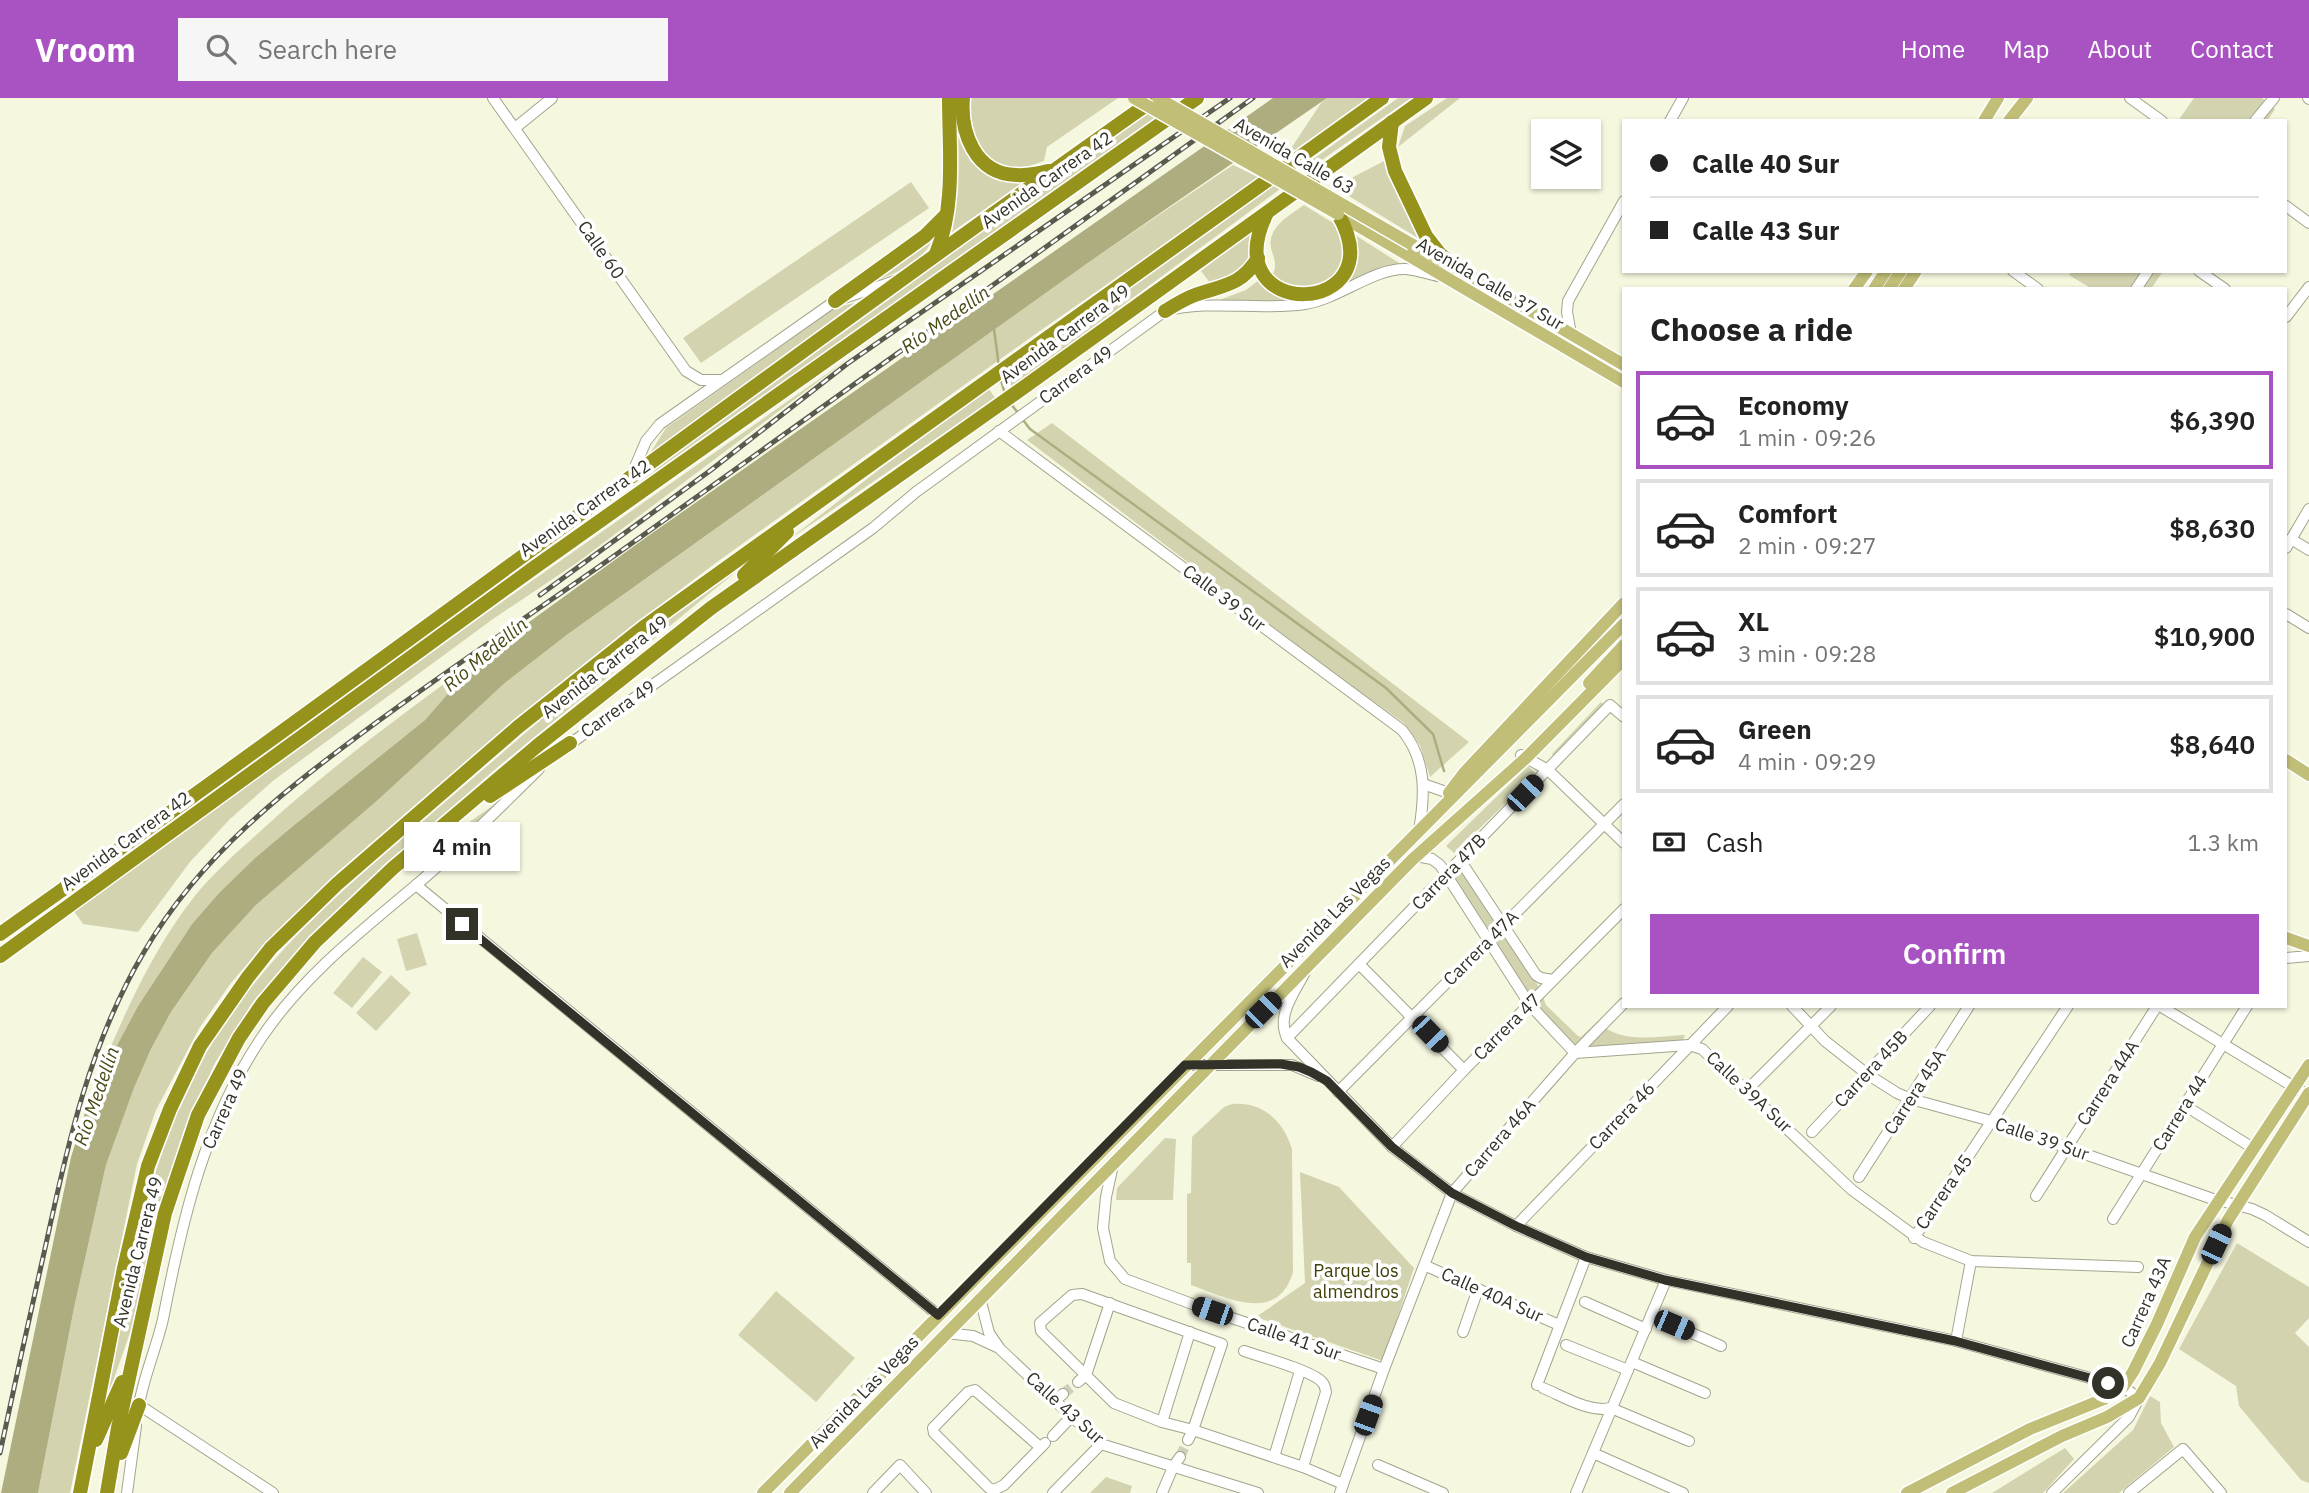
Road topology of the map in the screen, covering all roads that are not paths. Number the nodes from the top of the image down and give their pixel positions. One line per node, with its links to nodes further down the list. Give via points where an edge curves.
1 (493, 98): 22 (street, Calle 60)
2 (552, 98): 22 (street)
3 (948, 98): 27 (highway)
4 (963, 98): 23 (highway, via 967,140 987,164 1014,175)
5 (1134, 98): 28 (main road, Avenida Calle 63, bridge)
6 (1157, 98): 23 (highway, Avenida Carrera 42); 30 (main road, Avenida Calle 63, bridge)
7 (1196, 98): 60 (highway, Avenida Carrera 42)
8 (1382, 98): 50 (highway, Avenida Carrera 49)
9 (1426, 98): 21 (highway, Avenida Carrera 49)
10 (1683, 98): 15 (street)
11 (2028, 98): 17 (main road); 18 (main road)
12 (2130, 98): 19 (street)
13 (2274, 98): 20 (street)
14 (1996, 100): 16 (main road)
15 (1671, 119)
16 (1983, 119)
17 (2011, 119)
18 (2015, 119)
19 (2159, 119)
20 (2257, 119)
21 (1392, 122): 26 (highway, Avenida Carrera 49); 33 (highway, via 1389,147 1395,171 1426,236)
22 (515, 128): 46 (street, Calle 60, via 686,371 701,380)
23 (1054, 171): 31 (highway, Avenida Carrera 42)
24 (1622, 205): 44 (street, via 1568,301)
25 (2287, 207): 29 (street)
26 (1268, 209): 32 (highway, via 1258,232); 55 (highway, Avenida Carrera 49)
27 (948, 212): 31 (highway); 41 (highway, via 925,236)
28 (1338, 214): 32 (highway, via 1348,237 1348,265 1337,284 1325,291 1284,292 1266,277); 36 (main road, Avenida Calle 37 Sur)
29 (2309, 223)
30 (1411, 244): 33 (main road, Avenida Calle 37 Sur)
31 (936, 254): 37 (highway, Avenida Carrera 42)
32 (1258, 258): 42 (highway, via 1244,277)
33 (1458, 268): 44 (main road, Avenida Calle 37 Sur)
34 (2016, 273): 38 (street)
35 (2202, 273): 39 (street)
36 (1445, 278): 42 (street, Carrera 49, via 1394,270 1307,304 1195,306); 47 (main road, Avenida Calle 37 Sur)
37 (902, 279): 41 (street, Avenida Carrera 42); 49 (highway, Avenida Carrera 42)
38 (2035, 287)
39 (2222, 287)
40 (2309, 287): 43 (street)
41 (835, 301): 46 (street, Avenida Carrera 42)
42 (1165, 311): 48 (street, Carrera 49)
43 (2287, 316)
44 (1571, 334): 45 (main road, Avenida Calle 37 Sur)
45 (1622, 364)
46 (722, 380): 49 (street, Avenida Carrera 42, via 652,432)
47 (1622, 381)
48 (999, 431): 64 (street, Carrera 49, via 873,528); 69 (street, Calle 39 Sur, via 1402,730 1418,757)
49 (631, 477): 62 (highway, Avenida Carrera 42)
50 (817, 503): 55 (highway); 182 (highway, Avenida Carrera 49, via 546,704 299,919 248,976 200,1046 148,1166)
51 (2309, 509): 52 (street)
52 (2288, 543): 53 (street)
53 (2309, 550)
54 (1622, 605): 70 (main road, Avenida Las Vegas, via 1465,772)
55 (711, 608): 74 (highway, Avenida Carrera 49)
56 (2287, 615): 58 (street)
57 (1622, 626): 70 (main road, Avenida Las Vegas)
58 (2309, 628)
59 (1622, 647): 65 (main road, Avenida Las Vegas)
60 (416, 654): 62 (highway); 87 (highway, Avenida Carrera 42)
61 (1622, 661): 65 (main road, Avenida Las Vegas)
62 (367, 669): 83 (highway, Avenida Carrera 42)
63 (1622, 715): 67 (street, Carrera 47B, via 1610,705)
64 (570, 743): 74 (highway); 80 (street, Carrera 49)
65 (1523, 756): 67 (street); 72 (main road, Avenida Las Vegas)
66 (2287, 761): 68 (main road)
67 (1548, 770): 73 (street); 78 (street, Carrera 47B)
68 (2309, 775)
69 (1423, 784): 70 (street); 75 (street, Calle 39 Sur)
70 (1450, 797): 72 (main road, via 1447,813); 75 (main road, Avenida Las Vegas)
71 (1622, 805): 73 (street, Carrera 47A)
72 (1453, 823): 77 (main road, Avenida Las Vegas)
73 (1604, 824): 76 (street); 82 (street, Carrera 47A)
74 (442, 827): 161 (highway, Avenida Carrera 49, via 315,942 239,1038 198,1115 173,1185)
75 (1419, 834): 93 (main road, Avenida Las Vegas)
76 (1622, 841)
77 (1416, 856): 79 (street, via 1436,861); 90 (main road, Avenida Las Vegas)
78 (1460, 860): 79 (street, Carrera 47B); 82 (street)
79 (1446, 874): 85 (street); 91 (street, Carrera 47B)
80 (416, 885): 149 (street); 171 (street, Carrera 49, via 318,969 262,1036 237,1077 189,1198)
81 (1622, 911): 92 (street, Carrera 47)
82 (1503, 926): 85 (street, Carrera 47A); 92 (street, via 1536,975)
83 (0, 934)
84 (2287, 938): 86 (main road)
85 (1488, 940): 94 (street); 105 (street, Carrera 47A)
86 (2309, 946)
87 (0, 956)
88 (2309, 956): 89 (street)
89 (2287, 958)
90 (1311, 962): 107 (street, via 1286,1009); 108 (main road, Avenida Las Vegas)
91 (1359, 964): 105 (street); 107 (street, Carrera 47B)
92 (1553, 980): 94 (street, Carrera 47)
93 (1251, 1000): 108 (main road, via 1228,1031); 112 (main road, Avenida Las Vegas)
94 (1530, 1005): 111 (street); 115 (street, Carrera 47)
95 (1622, 1005): 111 (street, Carrera 46A)
96 (1726, 1008): 110 (street, Carrera 46)
97 (1795, 1008): 106 (street, Calle 39 Sur)
98 (1829, 1008): 106 (street)
99 (1928, 1008): 116 (street, Carrera 45B)
100 (1968, 1008): 122 (street, Carrera 45A)
101 (2067, 1008): 124 (street, Carrera 45)
102 (2158, 1008): 127 (street, Carrera 44A)
103 (2162, 1008): 109 (street)
104 (2246, 1008): 109 (street, Carrera 44)
105 (1413, 1017): 115 (street); 120 (street, Carrera 47A)
106 (1811, 1027): 116 (street, Calle 39 Sur); 119 (street)
107 (1287, 1038): 117 (street)
108 (1231, 1042): 113 (main road, Avenida Las Vegas)
109 (2223, 1044): 118 (street); 123 (street, Carrera 44)
110 (1689, 1045): 111 (street, Calle 39A Sur); 119 (street, Calle 39A Sur, via 1702,1049); 137 (street, Carrera 46)
111 (1575, 1053): 132 (street, Carrera 46A)
112 (1185, 1065): 113 (street); 149 (main road, Avenida Las Vegas)
113 (1209, 1065): 117 (street, via 1292,1065); 129 (main road, Avenida Las Vegas)
114 (2309, 1065): 118 (main road, Carrera 43A)
115 (1464, 1070): 126 (street, Carrera 47)
116 (1867, 1074): 122 (street, Calle 39 Sur); 125 (street, Carrera 45B)
117 (1327, 1081): 120 (street)
118 (2293, 1088): 121 (street); 128 (main road, Carrera 43A)
119 (1747, 1090): 138 (street, Calle 39A Sur, via 1852,1190)
120 (1338, 1092): 126 (street)
121 (2308, 1095): 135 (main road)
122 (1911, 1099): 124 (street, Calle 39 Sur); 131 (street, Carrera 45A)
123 (2185, 1105): 128 (street); 130 (street, Carrera 44)
124 (1991, 1121): 127 (street, Calle 39 Sur); 138 (street, Carrera 45)
125 (1812, 1132)
126 (1392, 1147): 132 (street)
127 (2066, 1148): 130 (street, Calle 39 Sur); 133 (street, Carrera 44A)
128 (2253, 1148): 134 (main road, Carrera 43A)
129 (1114, 1161): 146 (main road, Avenida Las Vegas); 163 (street, Calle 41 Sur, via 1103,1228 1110,1261 1125,1279)
130 (2142, 1173): 134 (street, Calle 39 Sur); 136 (street, Carrera 44)
131 (1859, 1177)
132 (1452, 1193): 137 (street); 142 (street, Carrera 46A)
133 (2036, 1196)
134 (2218, 1201): 135 (street, Calle 39 Sur); 166 (main road, Carrera 43A, via 2195,1237)
135 (2237, 1206): 139 (street, Calle 39 Sur, via 2265,1215); 169 (main road, via 2160,1363)
136 (2113, 1219)
137 (1516, 1226): 140 (street)
138 (1914, 1238): 141 (street, Calle 39A Sur)
139 (2309, 1242)
140 (1586, 1257): 144 (street); 151 (street)
141 (1971, 1261): 143 (street, Calle 39A Sur); 156 (street)
142 (1426, 1266): 145 (street, Calle 40A Sur); 163 (street, Carrera 46A)
143 (2138, 1267)
144 (1665, 1280): 150 (street); 156 (street)
145 (1478, 1289): 151 (street, Calle 40A Sur); 154 (street)
146 (980, 1298): 155 (main road, Avenida Las Vegas); 159 (street, via 989,1333)
147 (1585, 1302): 152 (street)
148 (1110, 1303): 153 (street); 165 (street); 165 (street, via 1072,1295 1040,1323 1041,1331)
149 (938, 1315): 191 (main road, Avenida Las Vegas)
150 (1651, 1315): 152 (street); 158 (street)
151 (1559, 1325): 172 (street, via 1540,1386 1593,1408)
152 (1646, 1329): 162 (street)
153 (1190, 1332): 174 (street); 175 (street, via 1222,1344)
154 (1463, 1332)
155 (946, 1333): 159 (street, via 973,1336); 192 (main road, Avenida Las Vegas)
156 (1955, 1341): 166 (street)
157 (1566, 1345): 162 (street)
158 (1721, 1346)
159 (1000, 1349): 170 (street, Calle 43 Sur)
160 (1244, 1351): 164 (street)
161 (133, 1356): 182 (highway); 186 (highway, Avenida Carrera 49)
162 (1630, 1366): 167 (street); 172 (street)
163 (1384, 1369): 187 (street, Carrera 46A)
164 (1300, 1371): 181 (street); 185 (street, via 1319,1379 1326,1392)
165 (1082, 1378): 174 (street, via 1114,1403)
166 (2123, 1387): 169 (street); 201 (main road)
167 (1705, 1393)
168 (1063, 1394): 170 (street)
169 (2138, 1398): 202 (main road, via 2107,1418); 203 (street, via 2129,1417)
170 (1054, 1401): 173 (street, Calle 43 Sur)
171 (139, 1405): 186 (highway); 189 (street, Carrera 49); 190 (street)
172 (1611, 1408): 176 (street); 179 (street)
173 (1071, 1417): 177 (street); 178 (street, Calle 43 Sur)
174 (1162, 1422): 175 (street)
175 (1191, 1435): 181 (street)
176 (1689, 1441)
177 (1046, 1442): 177 (street, via 975,1390 933,1428 994,1490)
178 (1101, 1444): 184 (street, Calle 43 Sur); 195 (street)
179 (1593, 1453): 199 (street); 200 (street)
180 (1180, 1457): 184 (street)
181 (1274, 1457): 185 (street)
182 (86, 1464): 188 (highway, Avenida Carrera 49)
183 (1378, 1465): 198 (street)
184 (1173, 1467): 196 (street); 197 (street, Calle 43 Sur)
185 (1303, 1467): 187 (street)
186 (108, 1488)
187 (1341, 1488)
188 (80, 1493)
189 (127, 1493)
190 (273, 1493)
191 (763, 1493)
192 (790, 1493)
193 (873, 1493): 194 (street, via 900,1465)
194 (926, 1493)
195 (1054, 1493)
196 (1162, 1493)
197 (1258, 1493)
198 (1443, 1493)
199 (1576, 1493)
200 (1684, 1493)
201 (1907, 1493)
202 (1952, 1493)
203 (2052, 1493)
204 (2129, 1493): 205 (street, via 2183,1449)
205 (2221, 1493)

